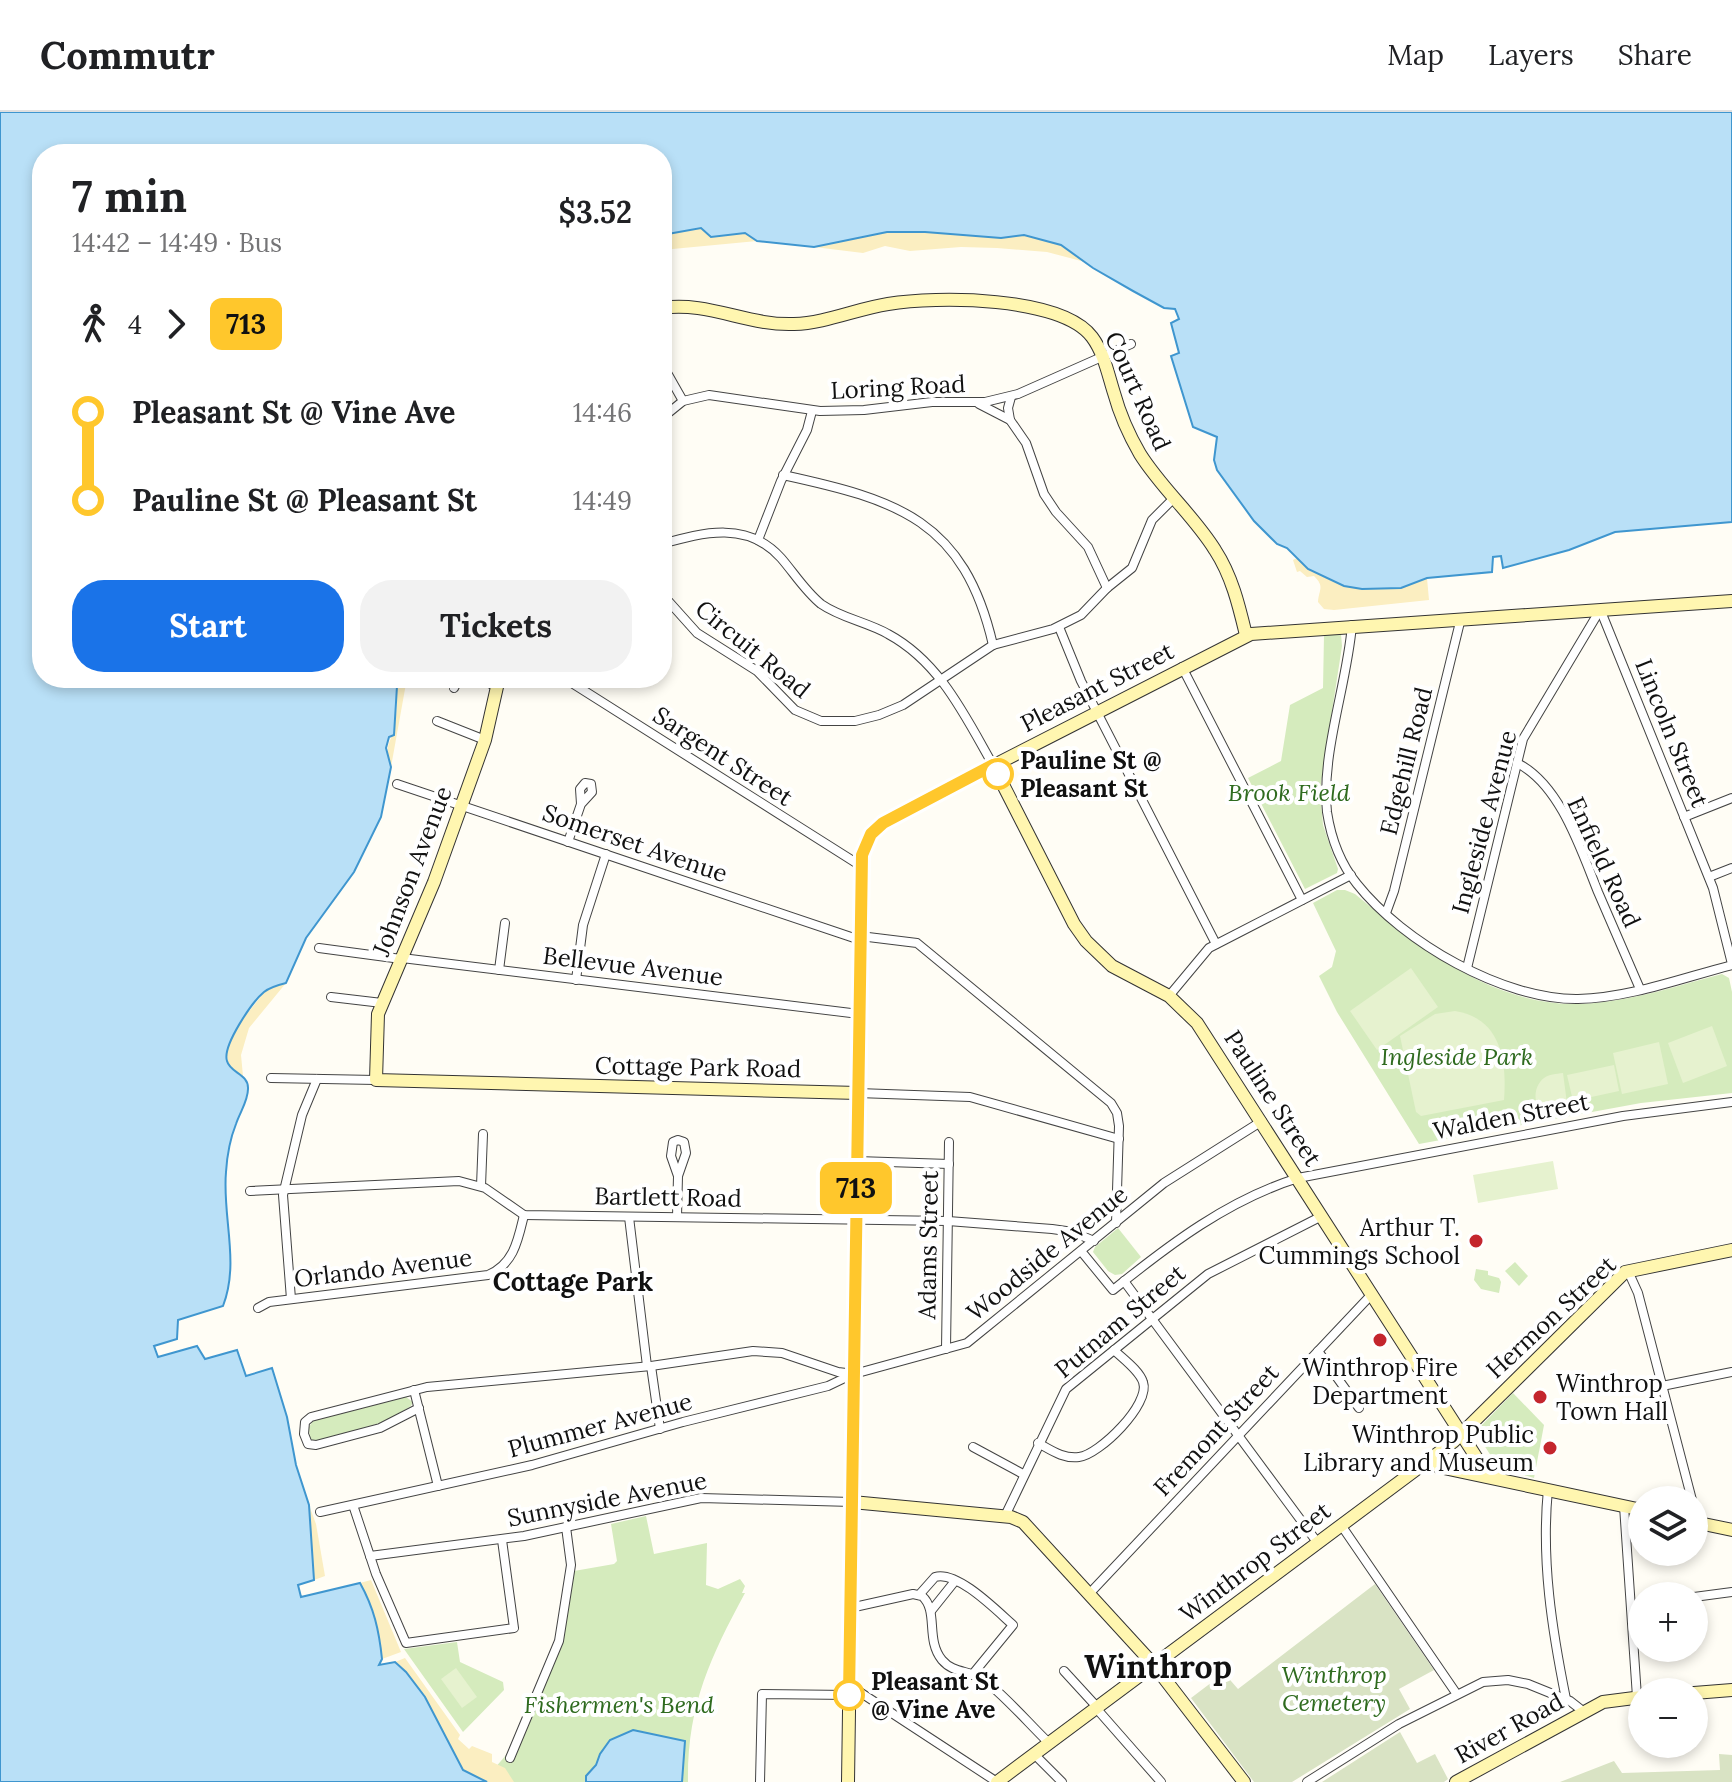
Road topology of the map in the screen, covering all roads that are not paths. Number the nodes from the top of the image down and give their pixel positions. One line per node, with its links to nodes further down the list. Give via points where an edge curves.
1 (672, 308): 3 (main road, Court Road, via 699,307 789,324 900,302 995,303 1069,318 1091,336)
2 (1131, 344): 3 (street, Loring Road)
3 (1103, 356): 5 (street, Loring Road); 12 (main road, Court Road, via 1132,439)
4 (672, 382): 6 (street)
5 (1011, 397): 7 (street, Loring Road); 10 (street)
6 (683, 401): 8 (street); 9 (street, Loring Road, via 719,396)
7 (977, 403): 9 (street, Loring Road); 10 (street)
8 (672, 410)
9 (812, 411): 11 (street)
10 (1010, 420): 15 (street, via 1026,443 1046,499 1088,547)
11 (783, 475): 13 (street); 23 (street, via 878,500 930,527 970,576)
12 (1173, 499): 15 (street, Circuit Road, via 1152,520 1132,568); 22 (main road, Court Road, via 1221,559)
13 (758, 540): 14 (street, via 718,531); 25 (street, via 820,602 900,641)
14 (672, 541)
15 (1107, 588): 21 (street, Circuit Road, via 1085,612)
16 (1732, 601): 18 (main road, Pleasant Street)
17 (672, 605): 25 (street, Circuit Road, via 697,633 757,671 791,707 815,720 849,722 879,715)
18 (1600, 609): 19 (main road, Pleasant Street); 31 (street, Ingleside Avenue, via 1528,728); 37 (street, Lincoln Street)
19 (1461, 618): 20 (main road, Pleasant Street); 45 (street, Edgehill Road)
20 (1352, 625): 22 (main road, Pleasant Street); 42 (street, via 1326,790 1332,836)
21 (1059, 627): 23 (street, Circuit Road); 28 (street)
22 (1246, 635): 24 (main road, Pleasant Street)
23 (993, 645): 25 (street, Circuit Road)
24 (1182, 667): 28 (main road, Pleasant Street); 44 (street)
25 (941, 679): 32 (street)
26 (497, 688): 30 (main road, Johnson Avenue)
27 (580, 688): 40 (street, Sargent Street)
28 (1097, 711): 32 (main road, Pleasant Street); 48 (street)
29 (437, 721): 30 (street)
30 (485, 740): 36 (main road, Johnson Avenue)
31 (1517, 763): 52 (street, Ingleside Avenue); 55 (street, Enfield Road, via 1565,815)
32 (993, 765): 40 (main road, Pleasant Street, via 879,826 864,846); 56 (main road, Pauline Street, via 1082,937 1112,966)
33 (397, 784): 36 (street, Somerset Avenue)
34 (1732, 798): 37 (street)
35 (581, 804): 38 (street)
36 (461, 806): 38 (street, Somerset Avenue); 50 (main road, Johnson Avenue)
37 (1684, 817): 43 (street, Lincoln Street)
38 (568, 842): 39 (street, Somerset Avenue)
39 (606, 854): 47 (street, Somerset Avenue); 54 (street, via 585,919)
40 (861, 866): 47 (main road, Pleasant Street)
41 (1732, 868): 43 (street)
42 (1351, 875): 44 (street); 45 (street)
43 (1709, 877): 51 (street, Lincoln Street)
44 (1302, 900): 48 (street)
45 (1386, 913): 52 (street)
46 (505, 923): 53 (street)
47 (860, 938): 59 (main road, Pleasant Street); 67 (street, Somerset Avenue, via 917,943 1111,1103)
48 (1216, 944): 56 (street)
49 (319, 948): 50 (street, Bellevue Avenue)
50 (402, 959): 53 (street, Bellevue Avenue); 58 (main road, Johnson Avenue)
51 (1732, 964): 55 (street)
52 (1467, 968): 55 (street, via 1507,985 1562,998)
53 (499, 970): 54 (street, Bellevue Avenue)
54 (576, 980): 59 (street, Bellevue Avenue)
55 (1640, 989)
56 (1169, 996): 65 (main road, Pauline Street, via 1201,1027)
57 (331, 997): 58 (street)
58 (382, 1003): 62 (main road, Johnson Avenue)
59 (859, 1014): 63 (main road, Pleasant Street)
60 (271, 1078): 61 (street, Cottage Park Road)
61 (317, 1079): 62 (street, Cottage Park Road); 74 (street, via 302,1115)
62 (376, 1080): 63 (main road, Cottage Park Road)
63 (858, 1093): 67 (street, Cottage Park Road, via 970,1097); 69 (main road, Pleasant Street)
64 (1732, 1102): 72 (street, Walden Street, via 1623,1116)
65 (1262, 1121): 72 (main road, Pauline Street); 82 (street, Woodside Avenue, via 1180,1172)
66 (483, 1134): 73 (street)
67 (1119, 1139): 82 (street, Somerset Avenue)
68 (949, 1142): 70 (street, Adams Street)
69 (857, 1161): 70 (street); 80 (main road, Pleasant Street)
70 (949, 1164): 81 (street, Adams Street)
71 (678, 1176): 79 (street)
72 (1298, 1178): 77 (main road, Pauline Street); 87 (street, Walden Street, via 1200,1225)
73 (481, 1186): 74 (street, via 454,1181); 76 (street)
74 (285, 1189): 75 (street); 89 (street)
75 (250, 1191)
76 (524, 1215): 78 (street, Bartlett Road); 89 (street, Orlando Avenue, via 513,1254 488,1275)
77 (1322, 1216): 88 (main road, Pauline Street); 91 (street, Putnam Street, via 1216,1269)
78 (629, 1217): 79 (street, Bartlett Road); 95 (street)
79 (677, 1217): 80 (street, Bartlett Road)
80 (856, 1220): 81 (street, Bartlett Road); 97 (main road, Pleasant Street)
81 (948, 1221): 83 (street, Bartlett Road, via 1052,1229); 92 (street, Adams Street)
82 (1116, 1223): 83 (street, Woodside Avenue)
83 (1094, 1241): 85 (street, Woodside Avenue)
84 (1732, 1250): 86 (main road, Hermon Street)
85 (1081, 1251): 87 (street, Walden Street, via 1113,1290); 92 (street, Woodside Avenue, via 967,1343)
86 (1628, 1271): 98 (street); 103 (main road, Hermon Street)
87 (1124, 1281): 91 (street)
88 (1372, 1294): 94 (street, Fremont Street); 103 (main road, Pauline Street)
89 (291, 1299): 90 (street, Orlando Avenue)
90 (258, 1308)
91 (1152, 1319): 93 (street, Putnam Street); 104 (street)
92 (946, 1349): 97 (street, Woodside Avenue)
93 (1114, 1350): 105 (street, Putnam Street, via 1064,1392); 105 (street, via 1144,1383 1136,1410 1087,1455 1066,1457)
94 (1318, 1351): 101 (street); 104 (street, Fremont Street)
95 (649, 1366): 97 (street, Woodside Avenue, via 769,1350); 99 (street, Woodside Avenue); 102 (street)
96 (1732, 1372): 98 (street)
97 (854, 1374): 102 (street, Plummer Avenue, via 831,1385); 113 (main road, Pleasant Street)
98 (1662, 1386): 111 (street)
99 (414, 1390): 100 (street); 100 (street, Woodside Avenue, via 311,1417 304,1425 305,1437 316,1445 375,1429)
100 (419, 1408): 110 (street)
101 (1359, 1408)
102 (660, 1429): 110 (street, Plummer Avenue)
103 (1461, 1434): 107 (main road, Winthrop Street); 109 (main road, Pauline Street, via 1485,1470)
104 (1238, 1436): 124 (street); 128 (street, Fremont Street)
105 (1038, 1443): 108 (street, Putnam Street)
106 (973, 1447): 108 (street)
107 (1428, 1460): 109 (main road, via 1439,1467); 119 (main road, Winthrop Street)
108 (1023, 1474): 118 (street, Putnam Street)
109 (1499, 1478): 112 (main road)
110 (438, 1486): 114 (street, Plummer Avenue)
111 (1688, 1486)
112 (1548, 1489): 115 (main road); 142 (street, via 1548,1579)
113 (852, 1502): 118 (main road); 121 (street, Sunnyside Avenue, via 701,1498); 131 (main road, Pleasant Street)
114 (353, 1505): 117 (street, Plummer Avenue); 125 (street)
115 (1624, 1506): 116 (main road); 136 (street)
116 (1628, 1507)
117 (320, 1512)
118 (1005, 1516): 128 (main road, via 1028,1527)
119 (1341, 1525): 124 (main road, Winthrop Street); 140 (street)
120 (1708, 1525): 122 (main road)
121 (566, 1527): 123 (street, Sunnyside Avenue); 147 (street, via 571,1565 559,1643)
122 (1732, 1530)
123 (502, 1540): 125 (street, Sunnyside Avenue); 125 (street, via 514,1628 406,1643)
124 (1317, 1542): 133 (main road, Winthrop Street)
125 (370, 1556)
126 (955, 1581): 129 (street, via 937,1576); 132 (street); 135 (street, via 1013,1625)
127 (1732, 1592): 130 (street)
128 (1089, 1594): 133 (main road)
129 (919, 1595): 131 (street); 132 (street)
130 (1708, 1595)
131 (850, 1608): 137 (main road, Pleasant Street)
132 (931, 1611): 135 (street, via 933,1643 940,1657 954,1670)
133 (1154, 1665): 143 (main road, Winthrop Street); 153 (main road)
134 (1064, 1671): 143 (street)
135 (972, 1675): 145 (street, via 985,1681)
136 (1638, 1678)
137 (849, 1690): 148 (street, via 762,1694); 149 (main road, Pleasant Street); 150 (street)
138 (1732, 1690): 139 (main road)
139 (1708, 1692)
140 (1456, 1693): 142 (street, via 1483,1682 1508,1680); 154 (street)
141 (1628, 1698): 144 (main road, River Road, via 1608,1700)
142 (1566, 1699): 144 (street)
143 (1096, 1708): 145 (main road, Winthrop Street); 152 (street)
144 (1584, 1712): 155 (main road, River Road)
145 (1049, 1743): 146 (main road, Winthrop Street)
146 (1034, 1754): 150 (main road, Winthrop Street); 151 (street)
147 (510, 1758)
148 (760, 1782)
149 (848, 1782)
150 (997, 1782)
151 (1062, 1782)
152 (1161, 1782)
153 (1244, 1782)
154 (1307, 1782)
155 (1456, 1782)

